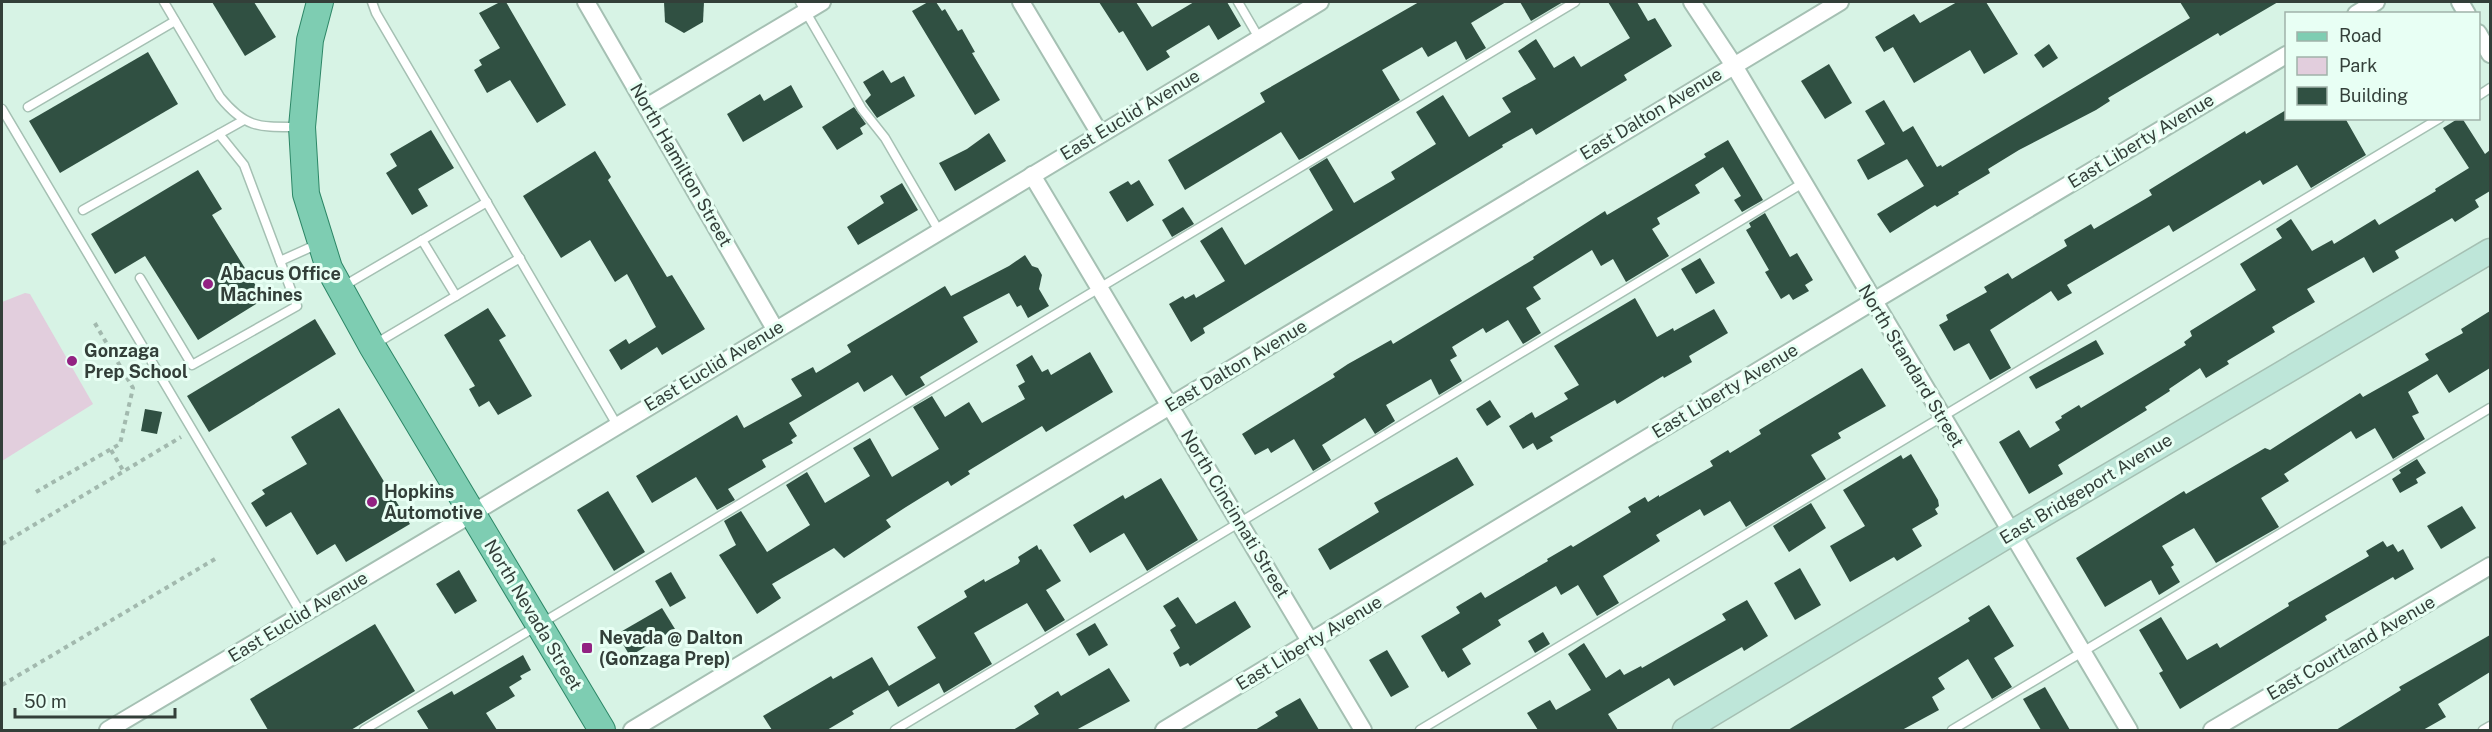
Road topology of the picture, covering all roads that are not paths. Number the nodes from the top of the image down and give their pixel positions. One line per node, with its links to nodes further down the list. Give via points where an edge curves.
1 (164, 2): 15 (lane)
2 (320, 2): 26 (main road, North Nevada Street, via 309,40)
3 (372, 2): 31 (lane)
4 (586, 2): 21 (street, North Hamilton Street)
5 (822, 2): 13 (street)
6 (1021, 2): 28 (street)
7 (1238, 2): 17 (lane)
8 (1320, 2): 17 (street, East Euclid Avenue)
9 (1575, 2): 41 (lane)
10 (1692, 2): 20 (street, North Standard Street)
11 (1840, 2): 20 (street, East Dalton Avenue)
12 (2376, 2): 14 (street)
13 (803, 6): 21 (street); 33 (lane)
14 (2359, 12)
15 (175, 21): 22 (lane); 24 (lane, via 220,97)
16 (2480, 36): 18 (street)
17 (1259, 38): 28 (street, East Euclid Avenue)
18 (2490, 54)
19 (2285, 56): 43 (street, East Liberty Avenue)
20 (1733, 64): 30 (street, North Standard Street); 46 (street, East Dalton Avenue)
21 (648, 106): 44 (street, North Hamilton Street)
22 (28, 107)
23 (2, 109): 54 (lane)
24 (244, 120): 26 (lane, via 257,127); 27 (lane)
25 (2437, 120): 48 (lane)
26 (302, 127): 35 (main road, North Nevada Street, via 306,194)
27 (219, 134): 32 (lane); 38 (lane, via 244,165)
28 (1100, 134): 29 (street, East Euclid Avenue)
29 (1032, 175): 33 (street, East Euclid Avenue); 41 (street, North Cincinnati Street)
30 (1803, 183): 43 (street, North Standard Street); 51 (lane)
31 (487, 202): 34 (lane); 37 (lane)
32 (83, 210)
33 (939, 231): 44 (street, East Euclid Avenue)
34 (422, 240): 40 (lane); 42 (lane)
35 (321, 243): 38 (lane); 40 (main road, North Nevada Street)
36 (2490, 250): 52 (street, East Bridgeport Avenue)
37 (520, 258): 42 (lane); 49 (lane)
38 (280, 261): 39 (lane, via 297,306 192,365)
39 (140, 278)
40 (339, 289): 45 (main road, North Nevada Street)
41 (1101, 289): 46 (street, North Cincinnati Street); 55 (lane)
42 (456, 296): 45 (lane)
43 (1872, 302): 48 (street, North Standard Street); 56 (street, East Liberty Avenue)
44 (776, 329): 49 (street, East Euclid Avenue)
45 (372, 346): 50 (main road, North Nevada Street)
46 (1171, 406): 51 (street, North Cincinnati Street); 62 (street, East Dalton Avenue)
47 (2490, 408): 57 (lane)
48 (1941, 418): 52 (street, North Standard Street); 66 (lane)
49 (617, 425): 50 (street, East Euclid Avenue)
50 (473, 513): 54 (street, East Euclid Avenue); 55 (main road, North Nevada Street)
51 (1239, 521): 56 (street, North Cincinnati Street); 63 (lane)
52 (2010, 534): 57 (street, North Standard Street); 67 (street, East Bridgeport Avenue)
53 (2490, 566): 70 (street, East Courtland Avenue)
54 (302, 615): 59 (street, East Euclid Avenue)
55 (539, 625): 60 (lane); 61 (main road, North Nevada Street)
56 (1312, 642): 64 (street, East Liberty Avenue); 65 (street, North Cincinnati Street)
57 (2082, 652): 68 (lane); 69 (street, North Standard Street)
58 (2490, 726): 71 (lane)
59 (108, 730)
60 (364, 730)
61 (602, 730)
62 (632, 730)
63 (895, 730)
64 (1164, 730)
65 (1363, 730)
66 (1420, 730)
67 (1684, 730)
68 (1952, 730)
69 (2129, 730)
70 (2212, 730)
71 (2483, 730)

